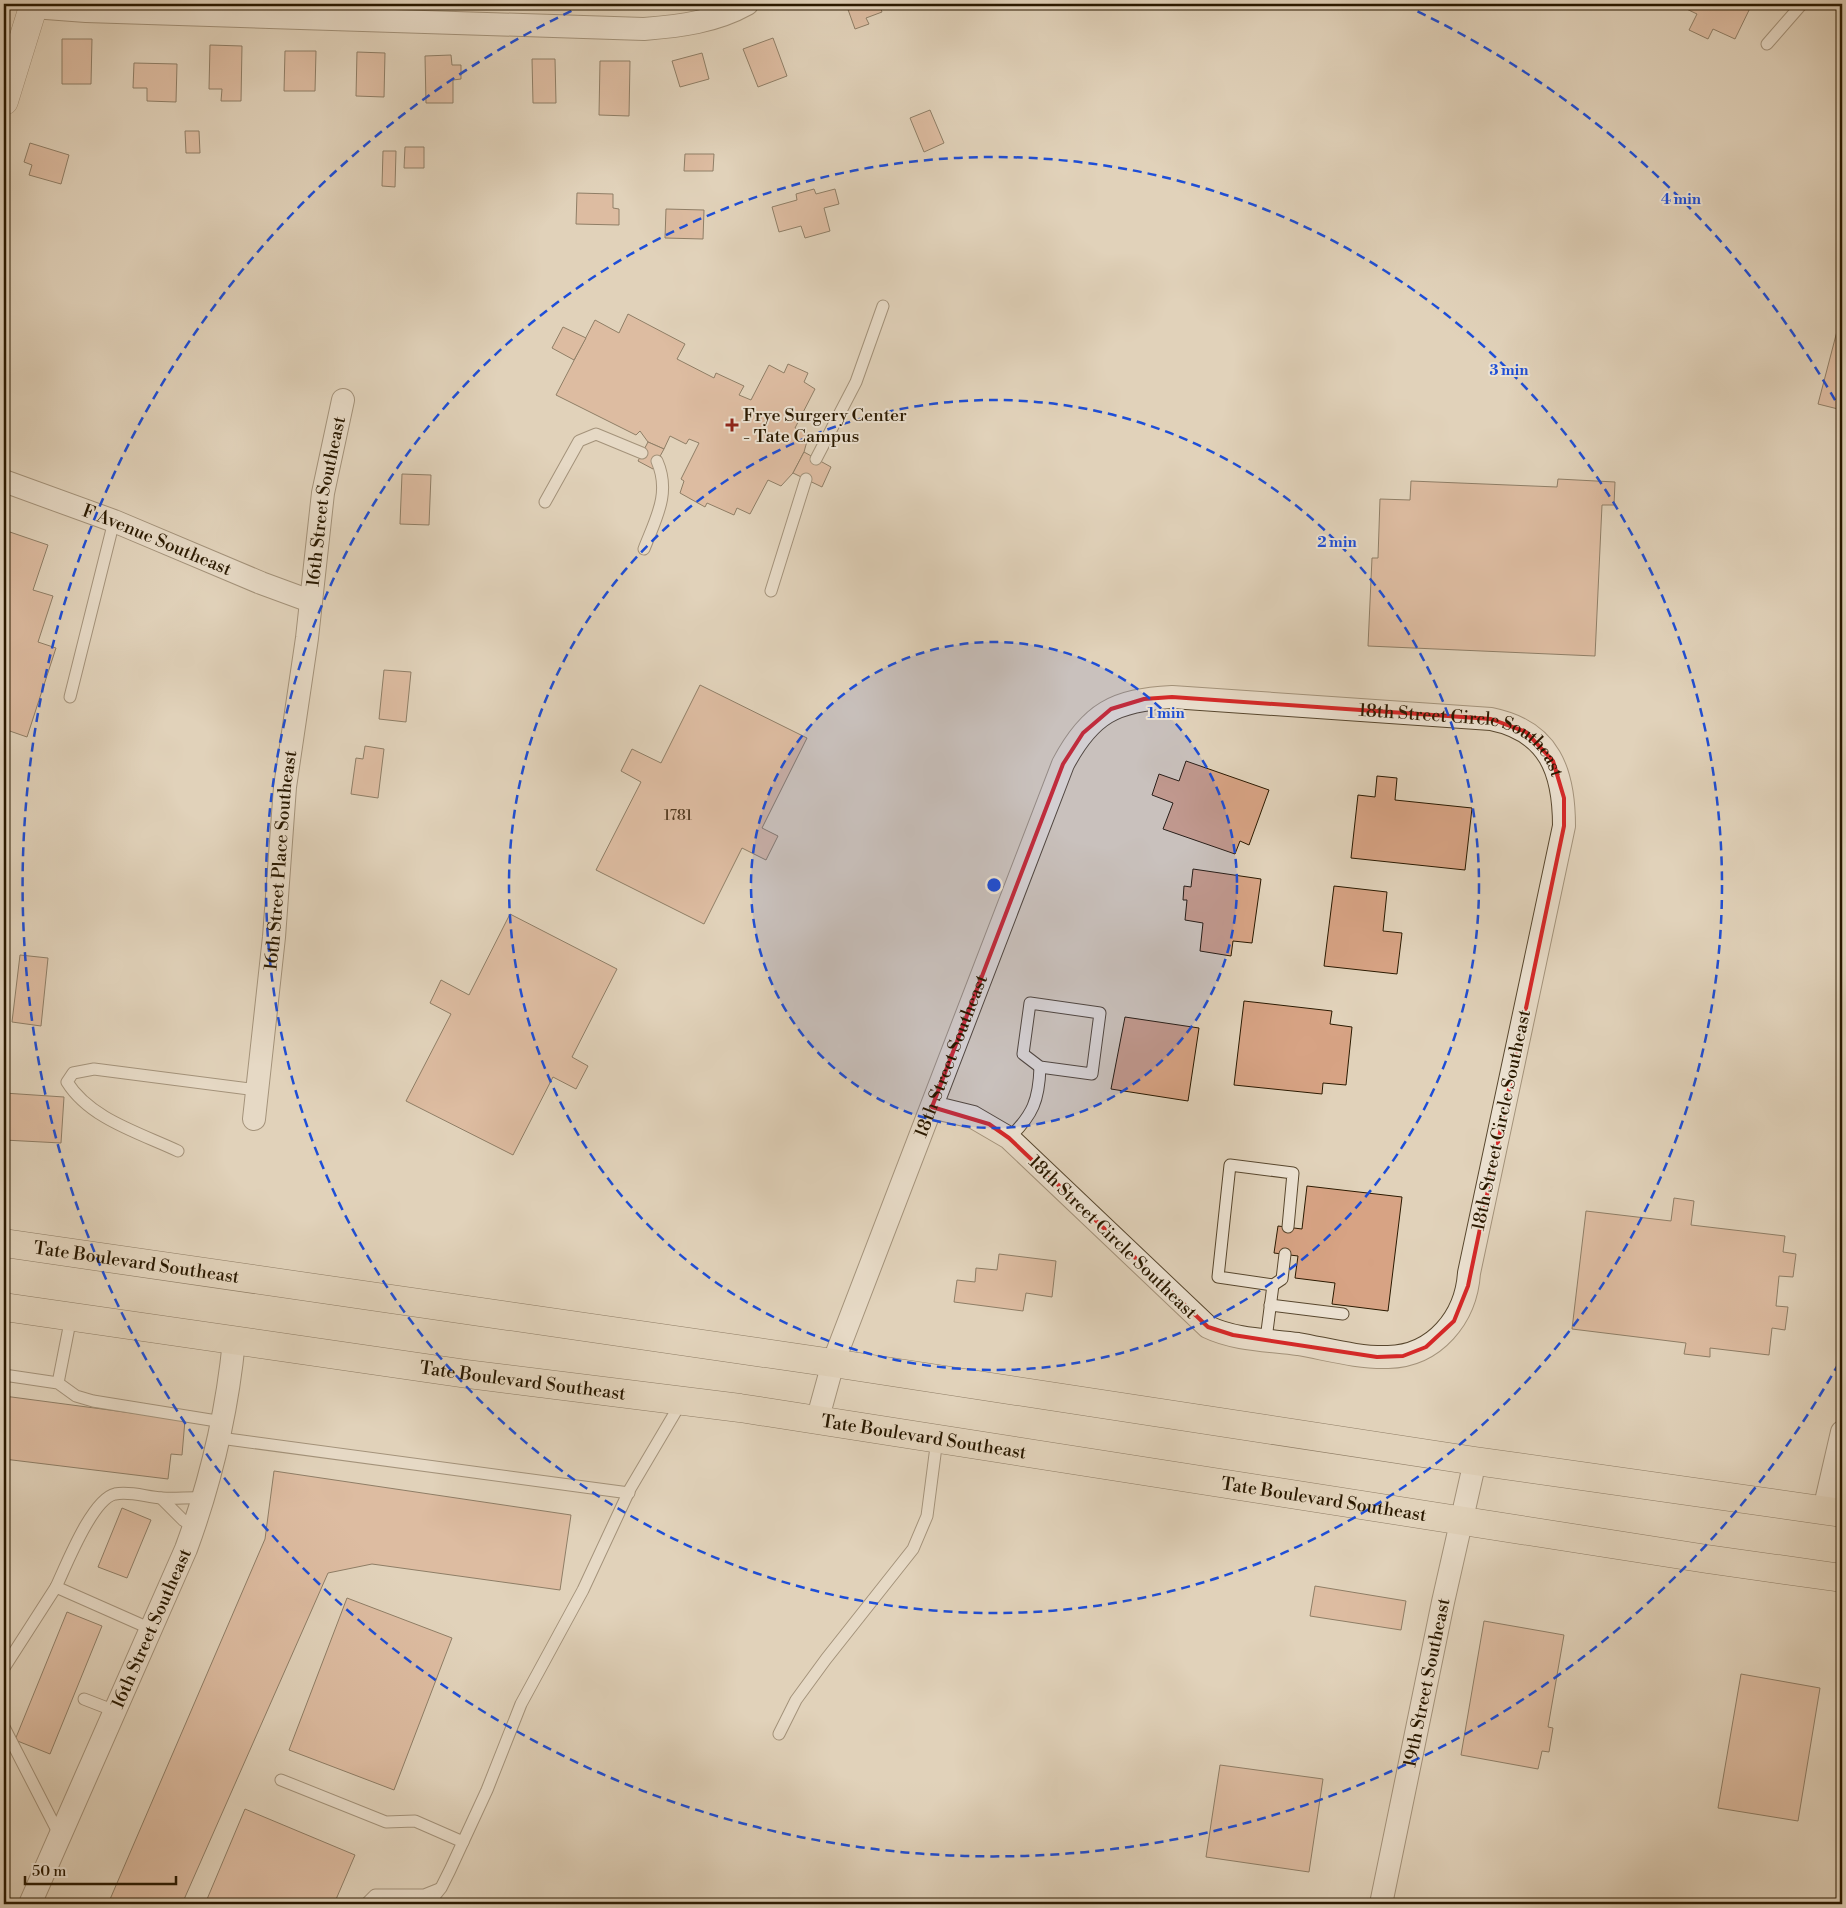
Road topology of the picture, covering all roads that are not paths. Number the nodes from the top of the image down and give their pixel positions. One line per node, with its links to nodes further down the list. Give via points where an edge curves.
1 (747, 4): 3 (street, via 710,19 676,27 591,28 86,11)
2 (1802, 4): 4 (lane)
3 (34, 5): 5 (street)
4 (1767, 44)
5 (4, 101)
6 (883, 306): 9 (lane, via 856,382)
7 (343, 400): 17 (street, 16th Street Southeast, via 323,494)
8 (642, 453): 13 (lane, via 596,434 579,441)
9 (816, 459)
10 (657, 461): 15 (lane, via 663,475 663,501)
11 (806, 479): 16 (lane)
12 (4, 481): 14 (street, F Avenue Southeast)
13 (545, 502)
14 (114, 521): 17 (street, F Avenue Southeast); 18 (lane)
15 (644, 549)
16 (771, 591)
17 (310, 601): 21 (street, 16th Street Place Southeast, via 285,787 274,937)
18 (70, 697)
19 (1111, 709): 22 (street, 18th Street Southeast, via 1083,733 1063,764); 34 (street, 18th Street Circle Southeast, via 1123,703 1172,697 1491,719 1526,732 1543,746 1560,779 1564,826 1461,1310 1437,1340 1403,1356 1377,1357)
20 (1040, 1066): 20 (lane, via 1022,1054 1030,1003 1100,1013 1092,1074); 24 (lane, via 1037,1097 1030,1116)
21 (257, 1090): 23 (street, 16th Street Place Southeast); 25 (lane, via 94,1069 73,1073 67,1082 74,1094 99,1114)
22 (932, 1107): 24 (street, 18th Street Circle Southeast, via 973,1117); 36 (street, 18th Street Southeast)
23 (254, 1119)
24 (1008, 1138): 34 (street, 18th Street Circle Southeast, via 1198,1319 1220,1332)
25 (178, 1151)
26 (1288, 1227): 29 (lane, via 1293,1173 1230,1165 1218,1277)
27 (4, 1243): 36 (main road, Tate Boulevard Southeast)
28 (1285, 1254): 29 (lane, via 1282,1279)
29 (1272, 1285): 30 (lane)
30 (1270, 1305): 32 (lane); 34 (lane)
31 (4, 1307): 33 (main road, Tate Boulevard Southeast)
32 (1343, 1314)
33 (71, 1317): 35 (main road, Tate Boulevard Southeast); 38 (lane)
34 (1266, 1339)
35 (234, 1341): 39 (main road, Tate Boulevard Southeast); 41 (street, 16th Street Southeast)
36 (833, 1363): 40 (street, 18th Street Southeast); 44 (main road, Tate Boulevard Southeast)
37 (4, 1375): 38 (lane)
38 (58, 1383): 41 (lane, via 76,1396 93,1401)
39 (683, 1400): 40 (main road, Tate Boulevard Southeast); 45 (lane)
40 (817, 1421): 43 (main road, Tate Boulevard Southeast)
41 (222, 1430): 45 (lane); 47 (street, 16th Street Southeast)
42 (1842, 1432): 48 (street)
43 (937, 1439): 49 (main road, Tate Boulevard Southeast); 58 (lane, via 927,1516 913,1550 796,1700)
44 (1475, 1461): 48 (main road, Tate Boulevard Southeast); 49 (street, 19th Street Southeast)
45 (628, 1493): 61 (lane, via 583,1590 521,1704)
46 (162, 1498): 47 (lane); 50 (lane); 52 (lane, via 126,1493 113,1494 102,1502 92,1514)
47 (204, 1498): 50 (street, 16th Street Southeast)
48 (1833, 1512)
49 (1462, 1521): 51 (main road, Tate Boulevard Southeast); 66 (street, 19th Street Southeast)
50 (194, 1527): 53 (street, 16th Street Southeast)
51 (1842, 1578)
52 (56, 1587): 53 (lane); 54 (lane)
53 (151, 1628): 56 (street, 16th Street Southeast)
54 (4, 1668)
55 (84, 1699): 56 (lane)
56 (115, 1711): 60 (street, 16th Street Southeast)
57 (4, 1727): 60 (lane)
58 (779, 1734)
59 (281, 1780): 61 (lane, via 386,1822 415,1821)
60 (60, 1836): 63 (street, 16th Street Southeast)
61 (463, 1842): 62 (lane)
62 (441, 1888): 64 (lane, via 424,1895 375,1895); 65 (lane)
63 (30, 1904)
64 (366, 1904)
65 (428, 1904)
66 (1381, 1904)

